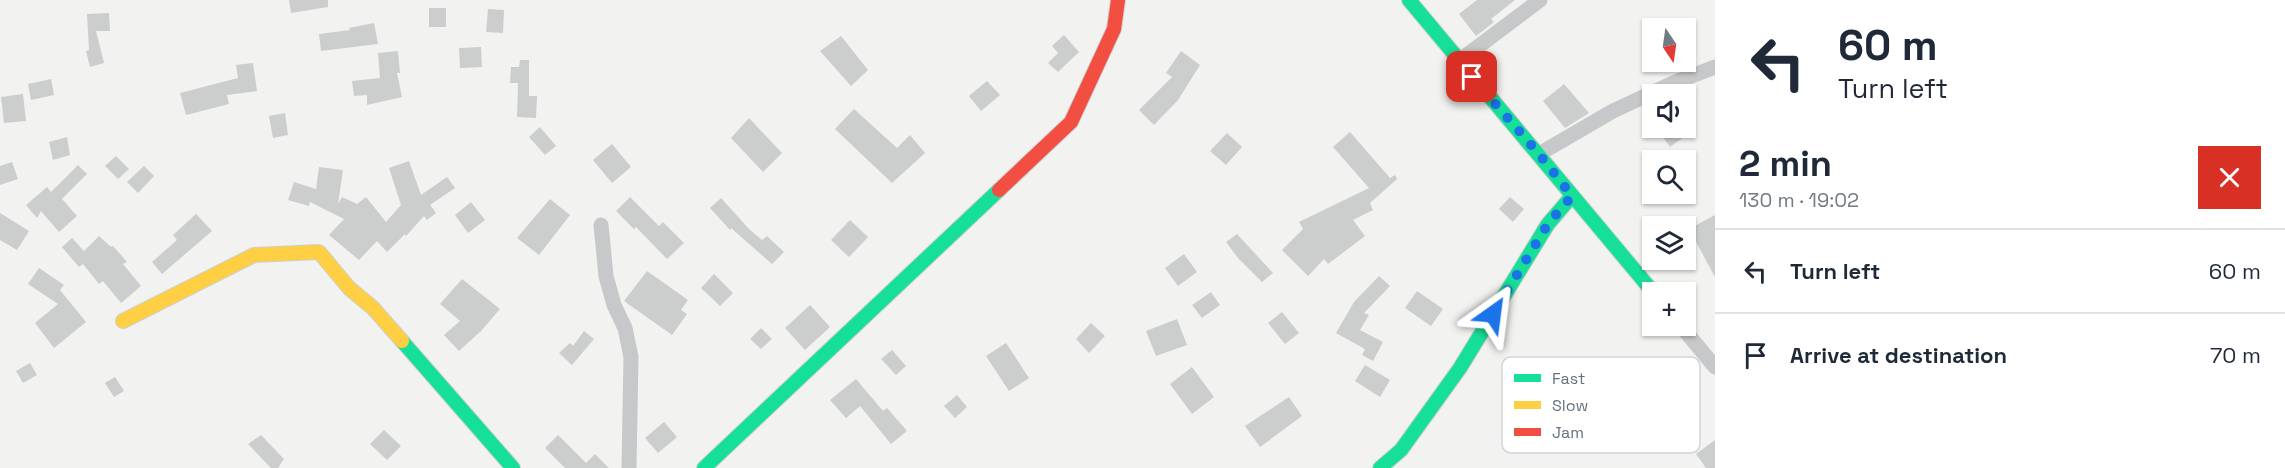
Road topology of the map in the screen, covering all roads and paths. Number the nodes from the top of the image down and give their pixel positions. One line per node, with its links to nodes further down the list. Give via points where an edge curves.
1 (1118, 0): 15 (street, via 1114,29 1071,122)
2 (1409, 0): 4 (street)
3 (1540, 0): 4 (street)
4 (1459, 61): 6 (street)
5 (1715, 67): 6 (street, via 1613,111)
6 (1539, 154): 7 (street)
7 (1572, 196): 9 (street); 16 (street, via 1548,224 1460,368 1401,450)
8 (601, 225): 14 (street, via 606,276 631,357)
9 (1645, 282)
10 (123, 321): 13 (street, via 254,255 319,252)
11 (1689, 336): 12 (street)
12 (1715, 367)
13 (513, 468)
14 (629, 468)
15 (704, 468)
16 (1380, 468)

